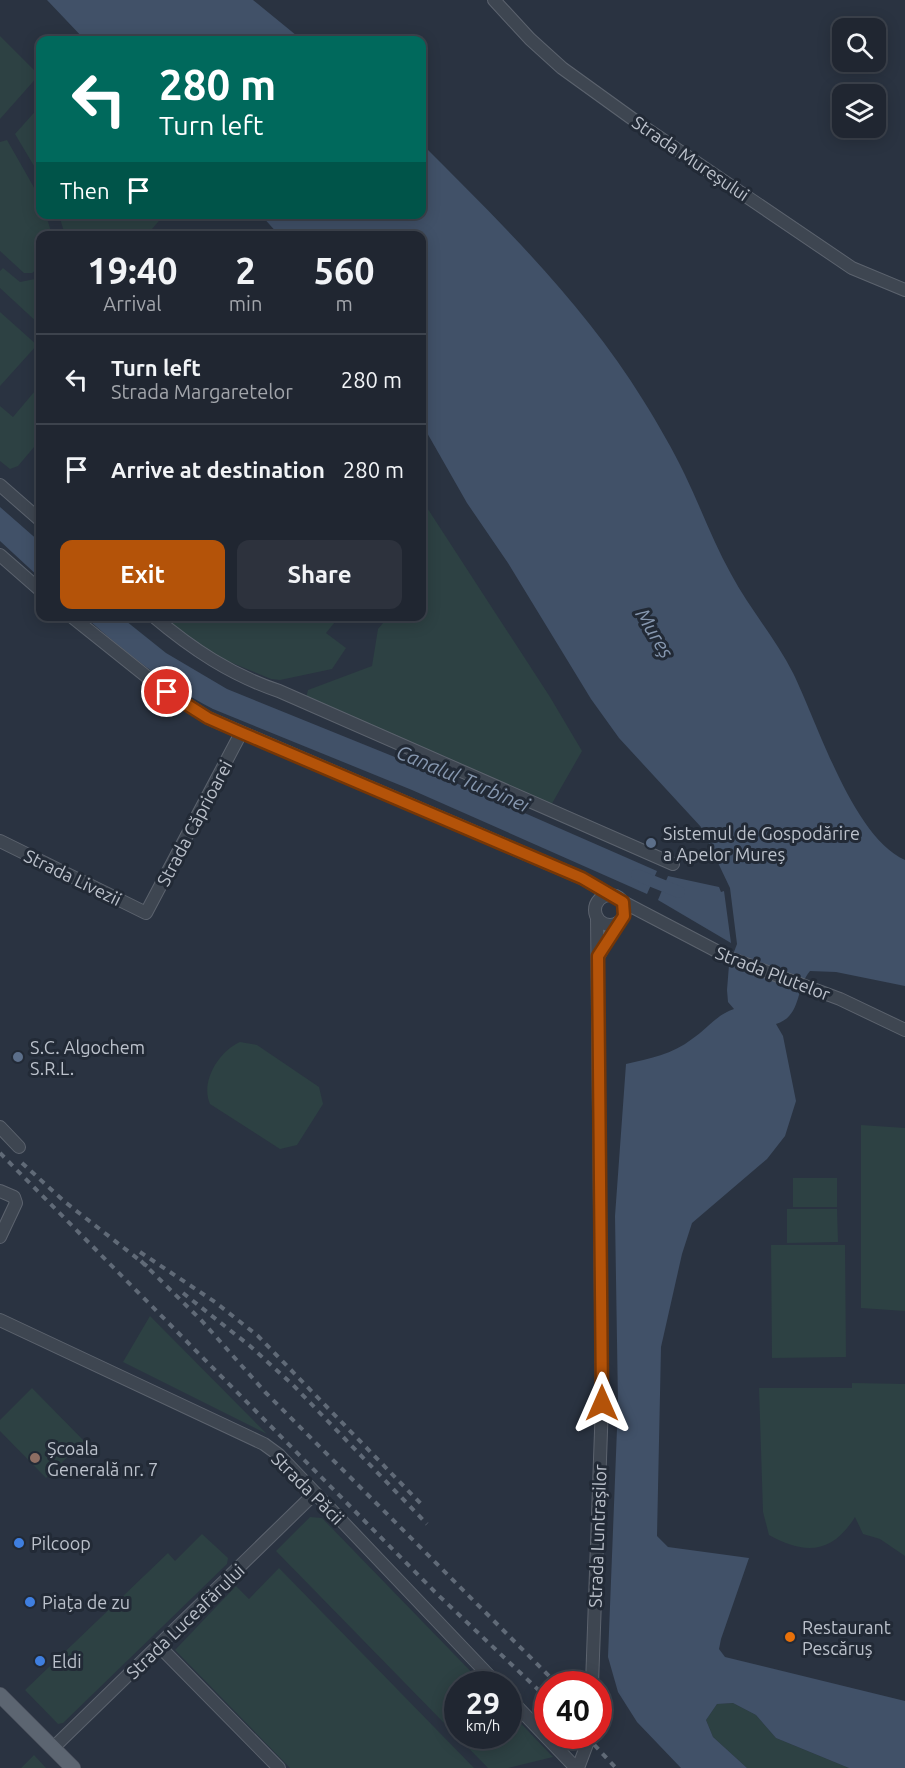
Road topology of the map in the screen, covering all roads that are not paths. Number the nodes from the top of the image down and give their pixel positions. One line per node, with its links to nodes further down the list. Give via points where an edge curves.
1 (494, 0): 2 (street, Strada Mureșului, via 562,68 641,125 852,268)
2 (905, 290)
3 (0, 485): 4 (street)
4 (36, 516)
5 (0, 555): 6 (street)
6 (36, 586)
7 (76, 621): 9 (street, via 105,647 181,702)
8 (159, 621): 11 (street, via 190,647 250,681)
9 (242, 733): 12 (street); 16 (street, Strada Căprioarei)
10 (0, 841): 16 (street, Strada Livezii)
11 (673, 864)
12 (594, 885): 13 (street); 14 (street)
13 (611, 895): 14 (street); 15 (street)
14 (598, 901): 18 (street)
15 (623, 902): 17 (street, Strada Plutelor); 19 (street)
16 (146, 913)
17 (642, 914): 19 (street); 21 (street, Strada Plutelor, via 730,958 884,1018)
18 (597, 916): 19 (street, via 603,923); 20 (street, Strada Luntrașilor)
19 (621, 919): 20 (street)
20 (598, 956): 30 (street, Strada Luntrașilor, via 602,1403)
21 (905, 1030)
22 (0, 1127): 23 (street)
23 (19, 1147)
24 (0, 1191): 25 (street, via 14,1197 16,1207)
25 (0, 1237)
26 (2, 1326): 27 (street, Strada Păcii, via 264,1444)
27 (315, 1493): 28 (street, Strada Luceafărului); 29 (street, Strada Păcii)
28 (159, 1646): 33 (street, Strada Luceafărului); 36 (street)
29 (485, 1671)
30 (592, 1671)
31 (0, 1695): 33 (main road)
32 (522, 1711): 37 (street)
33 (53, 1748): 35 (main road)
34 (585, 1749): 37 (street)
35 (73, 1768)
36 (279, 1768)
37 (577, 1768)

